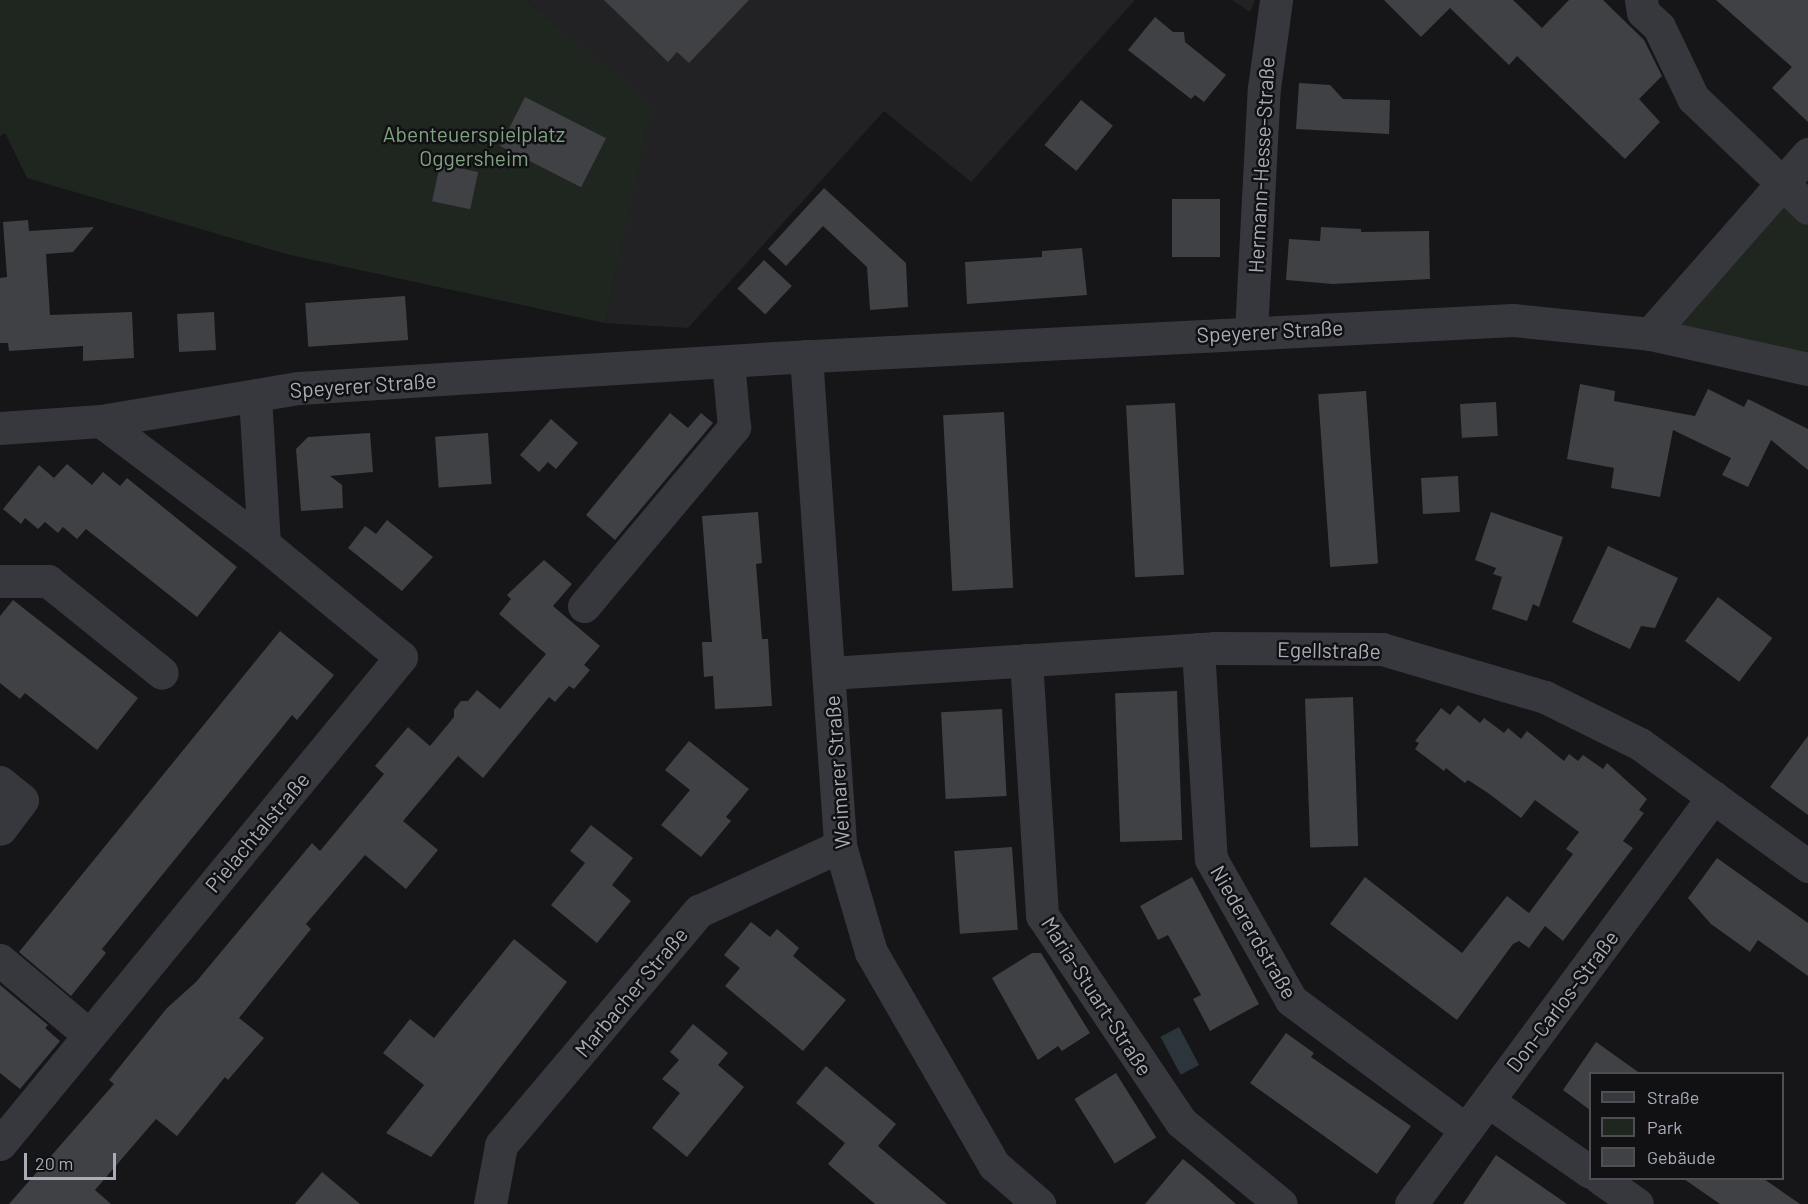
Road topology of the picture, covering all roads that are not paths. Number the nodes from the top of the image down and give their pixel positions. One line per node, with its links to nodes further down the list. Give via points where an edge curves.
1 (1276, 0): 6 (street, Hermann-Hesse-Straße, via 1264,88)
2 (1641, 0): 4 (street, via 1643,12 1659,27 1693,98)
3 (1808, 154): 4 (street)
4 (1782, 184): 5 (street); 7 (street)
5 (1808, 208)
6 (1251, 332): 7 (street, Speyerer Straße, via 1513,320); 8 (street, Speyerer Straße)
7 (1650, 333): 10 (street, Speyerer Straße)
8 (806, 356): 9 (street, Speyerer Straße); 20 (street, Weimarer Straße)
9 (728, 361): 11 (street, Speyerer Straße, via 299,388); 16 (street, via 734,428)
10 (1808, 369)
11 (255, 395): 12 (street, Speyerer Straße); 14 (street)
12 (101, 421): 13 (street, Speyerer Straße); 14 (street, Pielachtalstraße)
13 (0, 428)
14 (264, 544): 27 (street, Pielachtalstraße, via 401,657)
15 (0, 580): 19 (street, via 48,581)
16 (584, 606)
17 (1198, 649): 18 (street, Egellstraße); 22 (street, Egellstraße, via 1382,649 1545,697 1640,744); 29 (street, Niedererdstraße, via 1211,859 1291,1000)
18 (1026, 660): 20 (street, Egellstraße); 35 (street, Maria-Stuart-Straße, via 1042,915 1181,1122)
19 (162, 673)
20 (830, 673): 24 (street, Weimarer Straße)
21 (0, 782): 23 (street, via 22,800)
22 (1713, 797): 25 (street, Egellstraße); 28 (street, Don-Carlos-Straße)
23 (0, 830)
24 (840, 846): 33 (street, Marbacher Straße, via 699,911 501,1145); 34 (street, Weimarer Straße, via 871,952 994,1165)
25 (1808, 866)
26 (0, 960): 27 (street)
27 (89, 1035): 30 (street, Pielachtalstraße)
28 (1488, 1101): 29 (street, Don-Carlos-Straße); 31 (street)
29 (1466, 1130): 36 (street, Don-Carlos-Straße)
30 (0, 1144)
31 (1589, 1171)
32 (1601, 1180): 37 (street)
33 (490, 1204)
34 (1039, 1204)
35 (1281, 1204)
36 (1411, 1204)
37 (1637, 1204)

